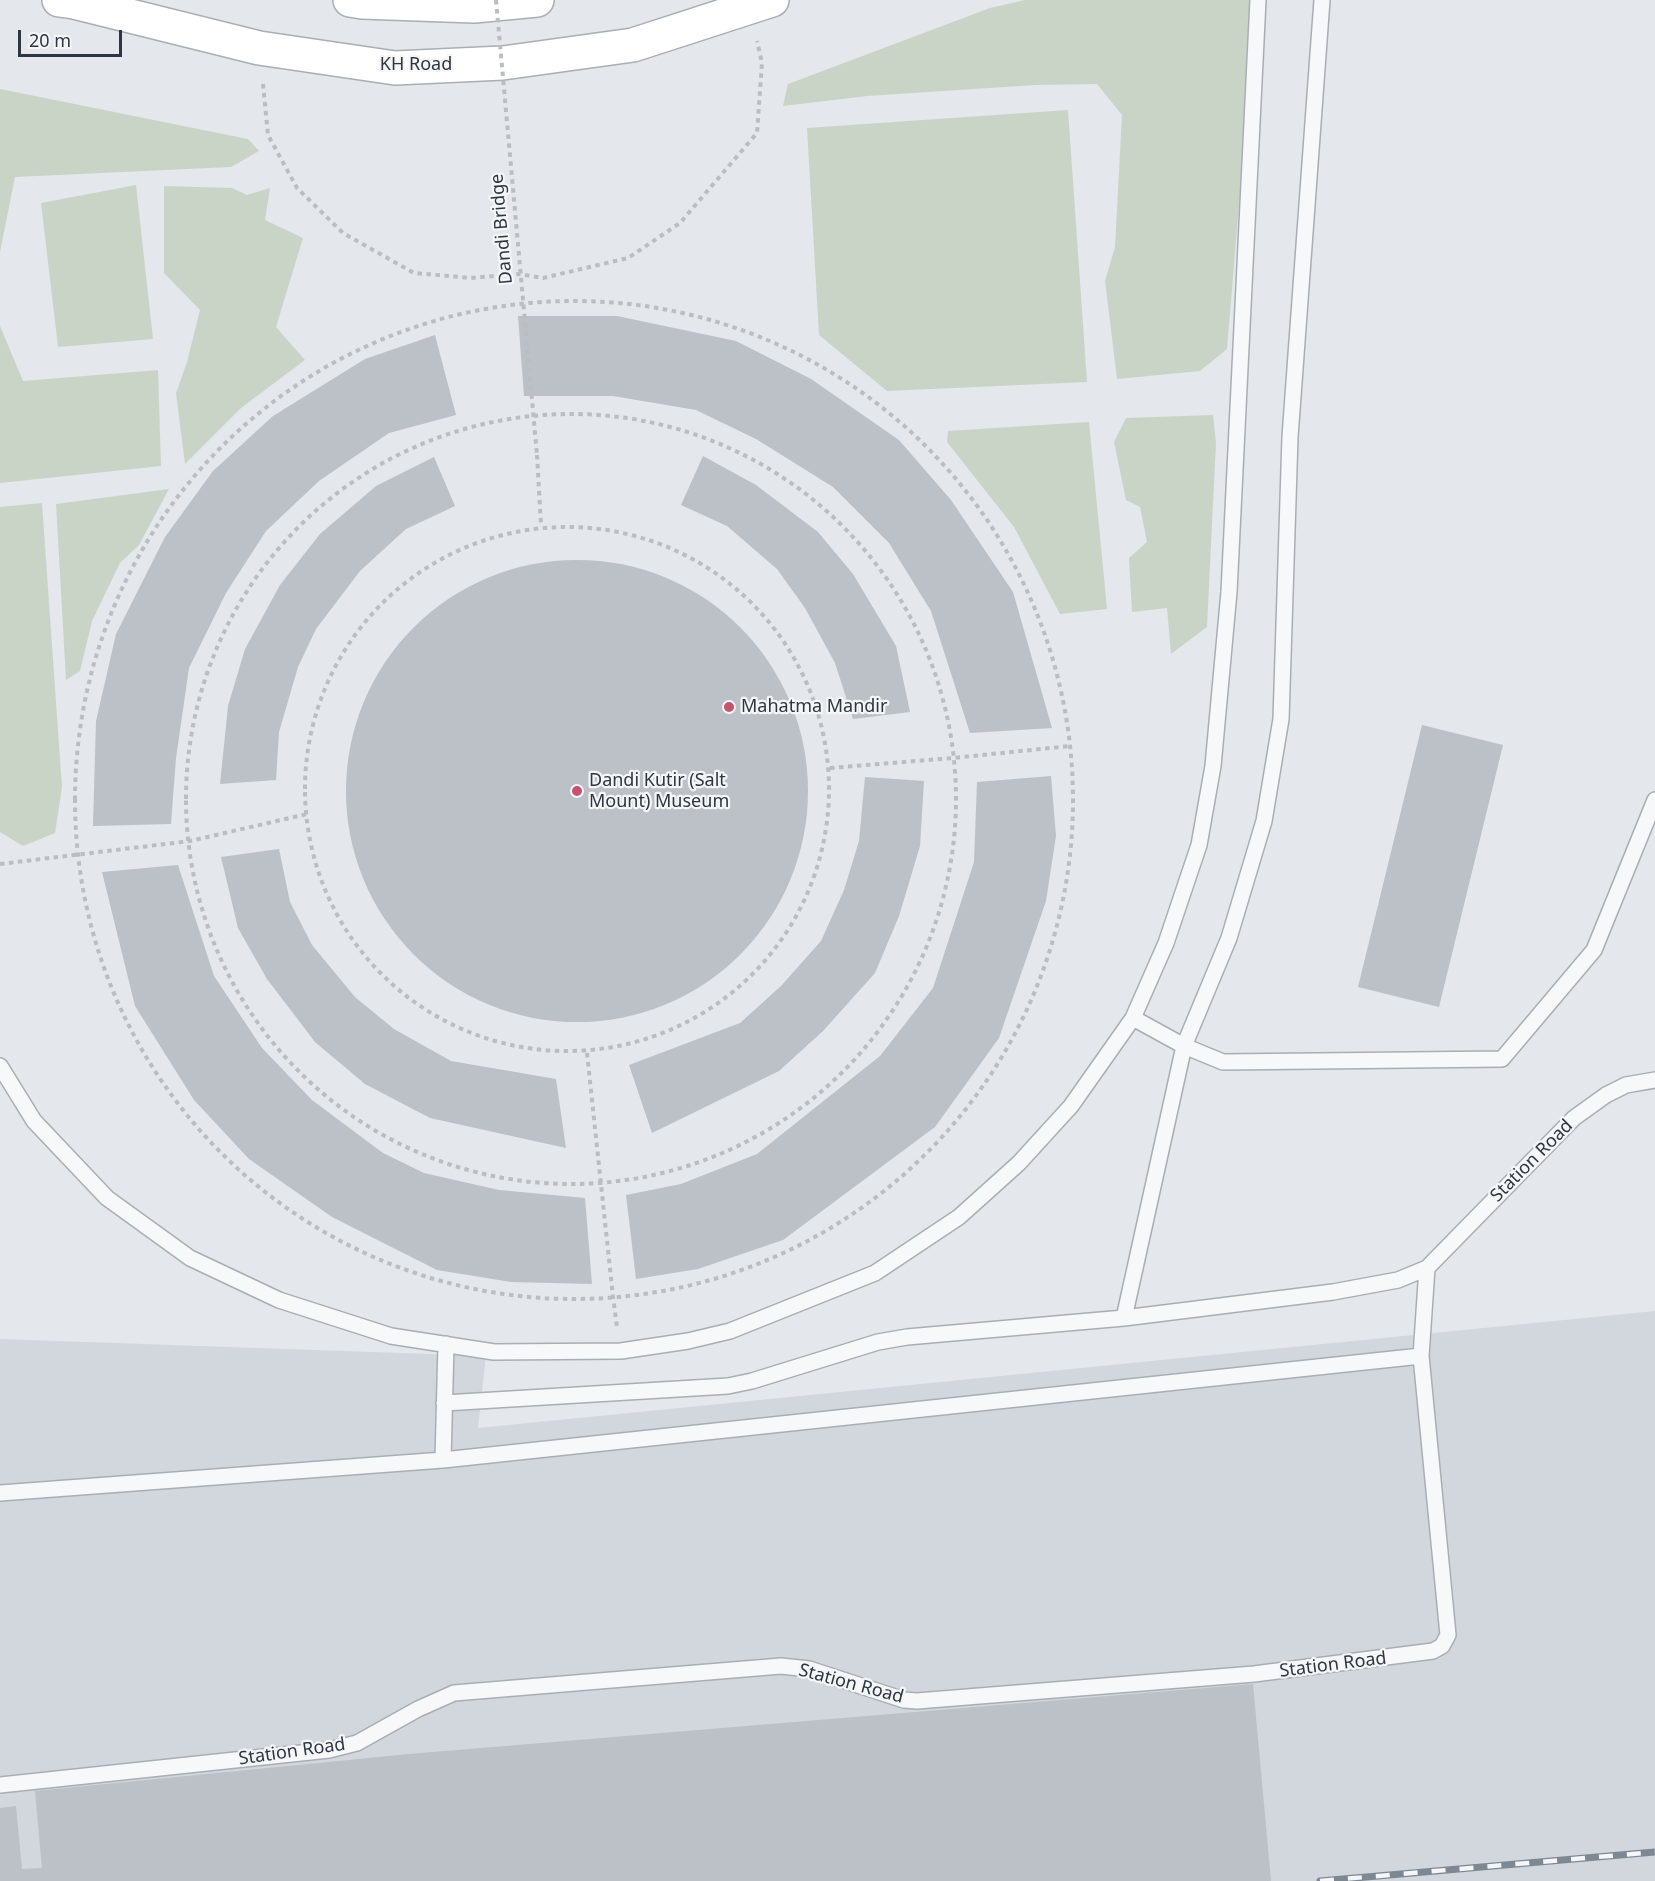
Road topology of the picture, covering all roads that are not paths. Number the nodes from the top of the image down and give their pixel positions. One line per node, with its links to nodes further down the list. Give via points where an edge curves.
1 (58, 0): 6 (main road, KH Road, via 259,48 395,68 503,63 633,45)
2 (350, 0): 3 (main road, via 474,6)
3 (537, 0)
4 (1258, 0): 8 (lane, via 1229,592 1213,766 1199,845 1180,905)
5 (1322, 0): 9 (lane, via 1290,437 1281,719 1261,832 1229,938)
6 (760, 4)
7 (1655, 800): 9 (lane, via 1594,950 1502,1059 1223,1062)
8 (1132, 1018): 9 (lane); 14 (lane, via 1071,1106 1019,1163 959,1217 875,1273 730,1331 687,1341 621,1351 494,1352)
9 (1184, 1046): 13 (lane)
10 (0, 1066): 14 (lane, via 34,1121 107,1198 190,1258 279,1300 391,1336)
11 (1655, 1080): 12 (lane, Station Road, via 1626,1085 1574,1118)
12 (1427, 1268): 13 (lane, Station Road, via 1398,1280 1333,1292); 15 (lane, Station Road)
13 (1124, 1318): 16 (lane, Station Road, via 907,1337 728,1386)
14 (446, 1344): 16 (lane)
15 (1422, 1356): 17 (lane); 19 (lane, Station Road, via 1448,1635 1433,1652 1254,1674 917,1701 810,1669 781,1666 453,1693 357,1743 329,1750)
16 (444, 1403): 17 (lane)
17 (443, 1460): 18 (lane)
18 (0, 1493)
19 (0, 1785)

